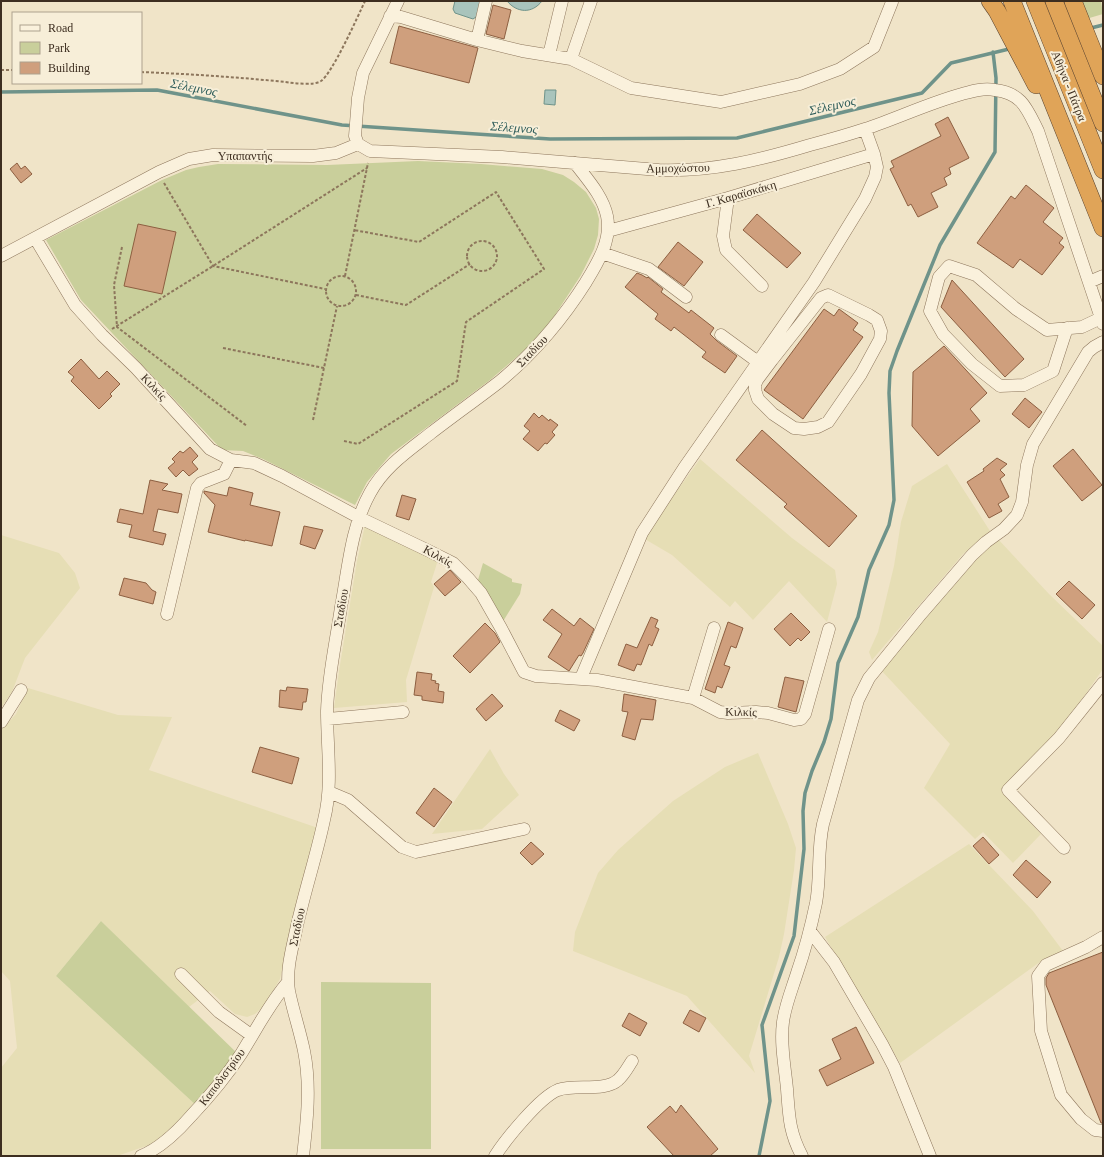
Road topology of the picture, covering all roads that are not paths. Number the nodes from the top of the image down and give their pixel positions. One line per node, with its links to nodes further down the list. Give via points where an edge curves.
1 (398, 1): 11 (street)
2 (486, 1): 12 (street)
3 (562, 1): 13 (street)
4 (591, 1): 14 (street)
5 (990, 1): 19 (highway)
6 (1012, 1): 19 (highway)
7 (1035, 1): 22 (highway, Αθήνα - Πάτρα)
8 (1054, 1): 16 (highway, Αθήνα - Πάτρα)
9 (1073, 1): 15 (highway)
10 (892, 2): 14 (street, via 874,47 840,69 800,84 720,102 631,88)
11 (390, 16): 12 (street); 18 (street, via 363,72 358,98)
12 (477, 40): 13 (street)
13 (548, 55): 14 (street)
14 (571, 59)
15 (1103, 76)
16 (1103, 123)
17 (865, 129): 20 (street); 21 (street, Αμμοχώστου, via 732,166 674,171); 30 (street, Αμμοχώστου, via 941,100 980,90 1005,92 1019,99 1028,110 1038,131)
18 (357, 140): 21 (street, Αμμοχώστου, via 370,151); 26 (street, Υπαπαντής, via 336,153 313,156 213,156 189,159 158,172)
19 (1072, 149): 24 (highway)
20 (874, 154): 23 (street, Γ. Καραϊσκάκη); 37 (street, via 876,172 865,199 814,282)
21 (575, 163): 25 (street, Σταδίου, via 602,202)
22 (1103, 170)
23 (728, 198): 25 (street, Γ. Καραϊσκάκη); 31 (street, via 723,236 726,250)
24 (1103, 228)
25 (608, 231): 27 (street, Σταδίου)
26 (35, 238): 28 (street, Υπαπαντής); 40 (street, Κιλκίς, via 75,306 210,449)
27 (602, 253): 32 (street, via 649,269); 41 (street, Σταδίου, via 576,297 540,345 498,382 397,459 370,492)
28 (1, 256)
29 (1103, 276): 30 (street)
30 (1089, 282): 33 (street)
31 (762, 286)
32 (686, 297)
33 (1102, 321): 34 (street)
34 (1067, 328): 34 (street, via 1047,330 1016,309 976,275 949,266 938,277 930,311 943,334 972,364 1000,386 1024,385 1053,370)
35 (721, 335): 39 (street)
36 (791, 335): 36 (street, via 821,298 828,295 877,320 881,331 880,339 861,374 828,422 818,427 794,428 772,414 758,399 755,390 757,380); 37 (street)
37 (775, 336): 39 (street)
38 (1103, 342): 55 (street, via 1088,352 1033,444 1022,502 1017,515 972,555 865,685 858,700 823,824 819,844 817,893)
39 (758, 362): 45 (street, via 684,468 642,534)
40 (231, 460): 41 (street, Κιλκίς, via 254,464 282,476); 42 (street, via 224,474 201,483 197,488)
41 (360, 518): 45 (street, Κιλκίς, via 453,563 484,597 524,672 532,675); 50 (street, Σταδίου, via 349,561 332,659)
42 (167, 614)
43 (714, 628): 48 (street)
44 (829, 629): 48 (street, Κιλκίς, via 805,714 801,719 794,720 768,713 720,712)
45 (581, 678): 48 (street, Κιλκίς)
46 (1103, 682): 54 (street, via 1059,738 1008,790)
47 (21, 690): 51 (street)
48 (693, 698)
49 (403, 712): 50 (street)
50 (328, 719): 52 (street, Σταδίου)
51 (1, 722)
52 (329, 792): 53 (street, via 348,800 402,847 416,852); 58 (street, Σταδίου, via 321,836 300,911)
53 (524, 829)
54 (1064, 848)
55 (810, 931): 65 (street, via 787,1006 782,1032 789,1122 793,1139); 66 (street, via 834,962 882,1044)
56 (1103, 937): 61 (street, via 1086,948 1046,965 1038,976 1041,1030 1061,1095 1081,1119 1096,1130)
57 (181, 974): 59 (street, via 219,1012)
58 (288, 982): 59 (street, Καποδιστρίου, via 277,994); 63 (street, Σταδίου, via 307,1066 308,1103)
59 (252, 1034): 62 (street, Καποδιστρίου, via 225,1077 189,1119 170,1138)
60 (632, 1061): 64 (street, via 619,1080 613,1084 568,1088 553,1093 519,1126)
61 (1103, 1131)
62 (141, 1156)
63 (303, 1156)
64 (495, 1156)
65 (802, 1156)
66 (930, 1156)

